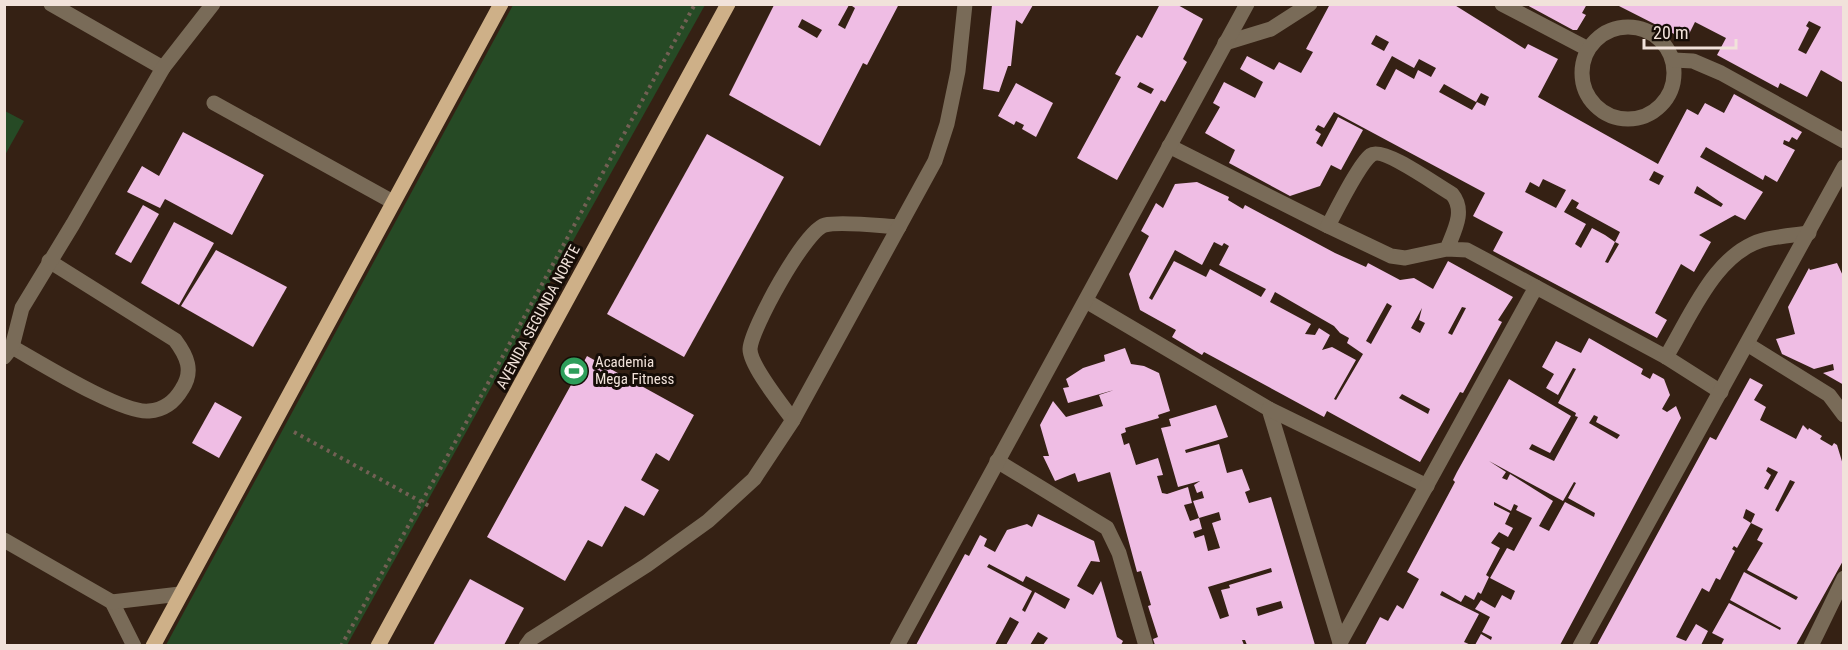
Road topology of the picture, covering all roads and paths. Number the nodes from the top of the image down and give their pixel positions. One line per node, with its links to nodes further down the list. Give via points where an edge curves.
1 (51, 4): 13 (street)
2 (213, 4): 13 (street)
3 (501, 4): 19 (main road)
4 (695, 4): 37 (path)
5 (728, 4): 38 (main road, AVENIDA SEGUNDA NORTE)
6 (965, 4): 21 (street, via 958,71 947,124 935,160)
7 (1247, 4): 10 (street)
8 (1310, 4): 10 (street, via 1271,29)
9 (1502, 4): 11 (street)
10 (1225, 43): 16 (street)
11 (1588, 49): 12 (street, via 1600,35 1617,27 1635,26 1652,32 1665,43); 12 (street, via 1581,68 1584,89 1595,106 1612,117 1632,120 1652,113 1667,99 1675,80)
12 (1674, 60): 15 (street, via 1693,61 1721,72)
13 (163, 68): 24 (street)
14 (214, 103): 19 (street)
15 (1844, 141)
16 (1169, 146): 20 (street); 26 (street)
17 (1844, 167): 18 (street)
18 (1838, 193): 22 (street)
19 (393, 202): 34 (main road)
20 (1328, 226): 23 (street, via 1391,256 1405,258); 23 (street, via 1367,160 1376,153 1389,156 1458,202 1460,209)
21 (899, 227): 33 (street); 33 (street, via 824,225 808,237 795,256 754,334 750,351 757,368)
22 (1809, 233): 27 (street); 29 (street, via 1766,239 1722,264)
23 (1447, 249): 25 (street, via 1467,250)
24 (49, 261): 28 (street, via 22,308); 28 (street, via 175,340 188,357 188,380 174,402 149,411 125,408)
25 (1536, 287): 29 (street); 36 (street)
26 (1086, 301): 31 (street); 35 (street)
27 (1747, 344): 30 (street); 32 (street, via 1829,394)
28 (8, 352)
29 (1666, 357): 30 (street)
30 (1721, 392): 51 (street)
31 (1269, 409): 36 (street); 44 (street)
32 (1844, 415)
33 (793, 420): 49 (street, via 754,479 708,521)
34 (275, 421): 37 (path); 41 (main road)
35 (997, 461): 43 (street, via 1107,528 1119,553); 50 (street)
36 (1427, 486): 44 (street)
37 (422, 502): 38 (path); 47 (path)
38 (450, 517): 48 (main road, AVENIDA SEGUNDA NORTE)
39 (4, 540): 42 (street)
40 (1844, 578): 52 (street)
41 (180, 594): 42 (street); 46 (main road)
42 (112, 602): 45 (street)
43 (1141, 641)
44 (1341, 644)
45 (134, 645)
46 (153, 645)
47 (341, 645)
48 (378, 645)
49 (526, 645)
50 (897, 645)
51 (1580, 645)
52 (1812, 645)

